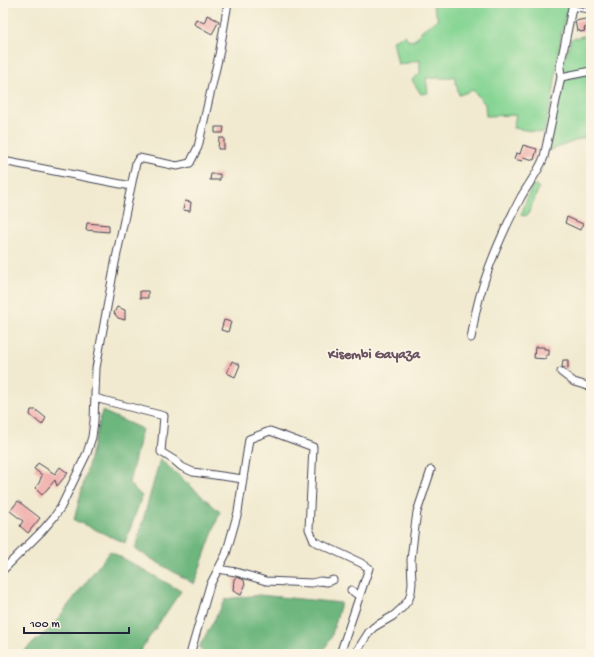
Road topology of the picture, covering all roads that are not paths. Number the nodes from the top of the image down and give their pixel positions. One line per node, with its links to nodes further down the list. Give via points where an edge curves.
1 (228, 3): 7 (street, via 198,147 190,163 177,166 139,158)
2 (572, 6): 3 (lane); 5 (street, via 560,66)
3 (591, 11)
4 (591, 71): 5 (street)
5 (561, 77): 8 (street, via 541,167 522,196 496,249 484,280)
6 (3, 161): 7 (street)
7 (131, 186): 11 (street, via 96,368)
8 (471, 338)
9 (561, 372): 10 (street, via 574,382)
10 (591, 387)
11 (94, 398): 13 (street, via 164,416 161,452 182,467 193,472); 15 (street, via 92,437 61,507 42,531)
12 (431, 470): 21 (street, via 417,512 411,560 412,592 402,608 368,632)
13 (243, 479): 14 (street, via 238,512 226,554); 18 (street, via 249,439 270,431 313,446 308,529 314,541 369,568)
14 (218, 569): 16 (street, via 266,581 312,583); 19 (street, via 210,585 191,651)
15 (3, 570)
16 (333, 580)
17 (351, 590): 18 (street)
18 (359, 596): 20 (street)
19 (194, 654)
20 (340, 654)
21 (354, 654)

